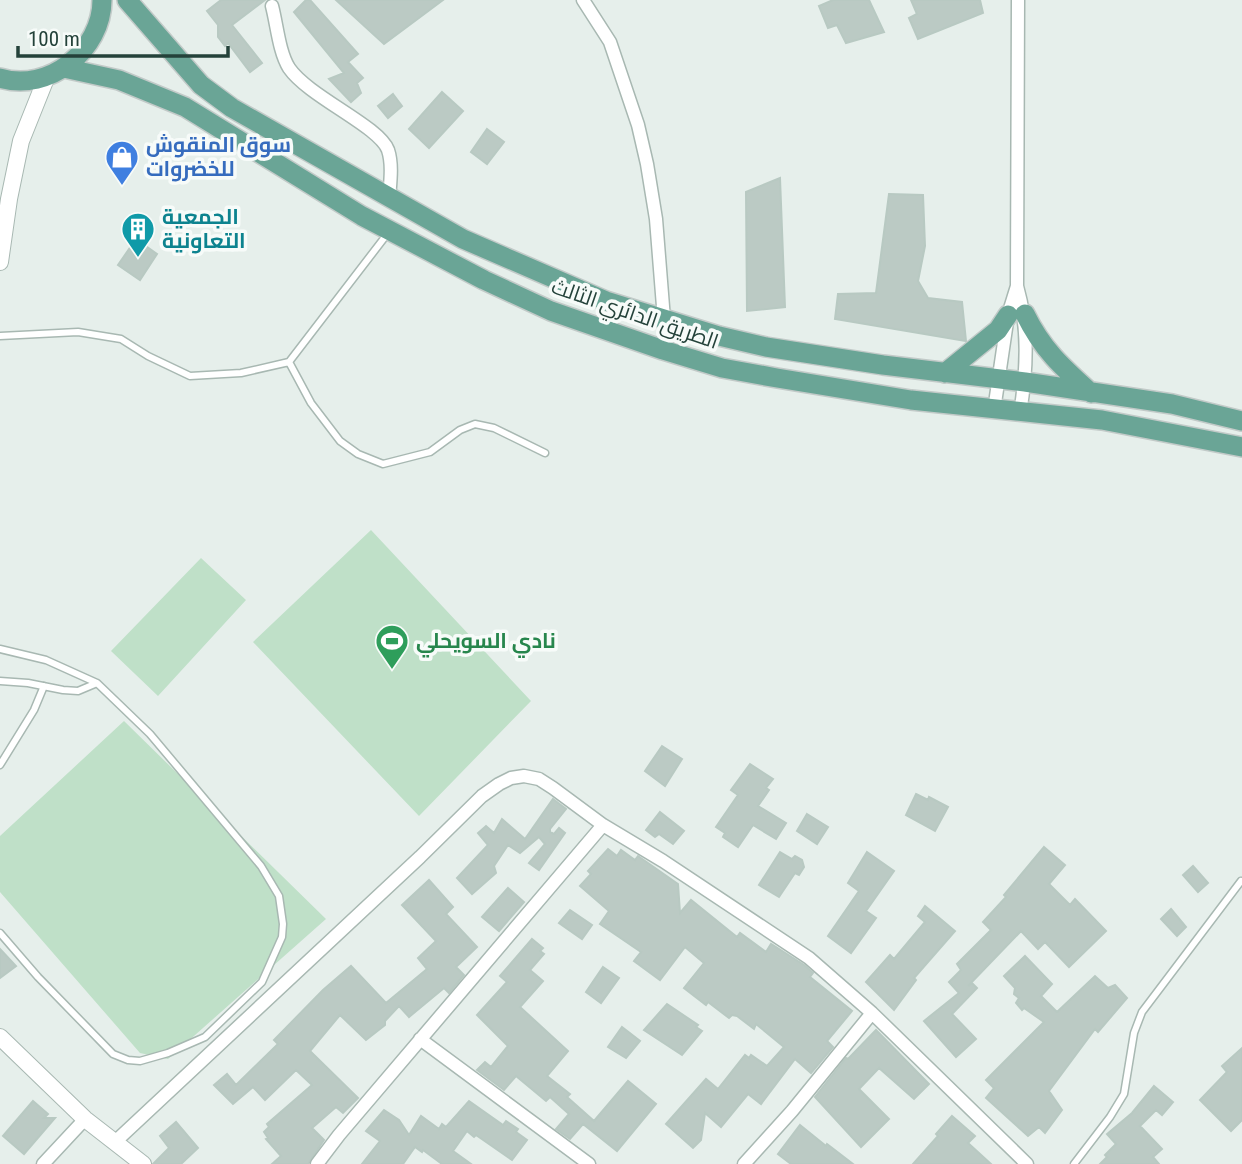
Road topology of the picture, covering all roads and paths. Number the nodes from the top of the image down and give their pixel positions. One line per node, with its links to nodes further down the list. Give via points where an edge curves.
1 (102, 0): 6 (main road, via 99,21 86,48)
2 (127, 0): 8 (main road, الطريق الدائري الثالث, via 211,93)
3 (583, 0): 12 (street, via 610,42 648,164)
4 (1018, 0): 11 (street)
5 (272, 6): 8 (street, via 287,65 299,80 387,149)
6 (56, 72): 7 (main road, الطريق الدائري الثالث, via 26,81); 9 (main road, الطريق الدائري الثالث, via 119,80 184,107); 10 (street, via 21,141)
7 (0, 78)
8 (389, 199): 12 (main road, الطريق الدائري الثالث, via 463,239 606,301)
9 (390, 230): 14 (lane); 19 (main road, الطريق الدائري الثالث, via 551,311 722,368)
10 (0, 262)
11 (1016, 314): 15 (main road); 16 (street); 17 (street); 18 (main road, via 1054,360)
12 (664, 319): 15 (main road, الطريق الدائري الثالث, via 766,347)
13 (0, 336): 14 (lane, via 78,332 121,339 190,376 241,373)
14 (289, 362): 23 (lane, via 311,403 340,440 383,464 430,452 475,424 494,428)
15 (944, 373): 16 (main road, الطريق الدائري الثالث)
16 (1000, 379): 17 (main road, الطريق الدائري الثالث); 19 (street)
17 (1025, 382): 18 (main road, الطريق الدائري الثالث); 20 (street)
18 (1092, 394): 21 (main road, الطريق الدائري الثالث, via 1172,404)
19 (994, 410): 20 (main road, الطريق الدائري الثالث)
20 (1020, 413): 22 (main road, الطريق الدائري الثالث, via 1102,420)
21 (1242, 421)
22 (1242, 447)
23 (544, 453)
24 (0, 649): 26 (lane, via 46,660)
25 (0, 681): 27 (lane)
26 (97, 683): 27 (lane, via 78,691); 31 (lane, via 150,734 261,866 279,896 282,937 262,982 205,1037 140,1061 113,1054)
27 (44, 687): 28 (lane)
28 (0, 765)
29 (603, 825): 32 (street, via 809,958); 34 (street); 36 (street, via 539,779 524,776 499,784)
30 (1241, 881): 43 (lane, via 1142,1012 1124,1094)
31 (0, 933)
32 (872, 1013): 41 (street); 42 (street)
33 (0, 1037): 35 (street)
34 (420, 1039): 39 (street); 40 (street)
35 (85, 1119): 36 (street); 37 (street)
36 (116, 1141): 38 (street)
37 (43, 1164)
38 (143, 1164)
39 (317, 1164)
40 (589, 1164)
41 (744, 1164)
42 (1027, 1164)
43 (1074, 1164)

